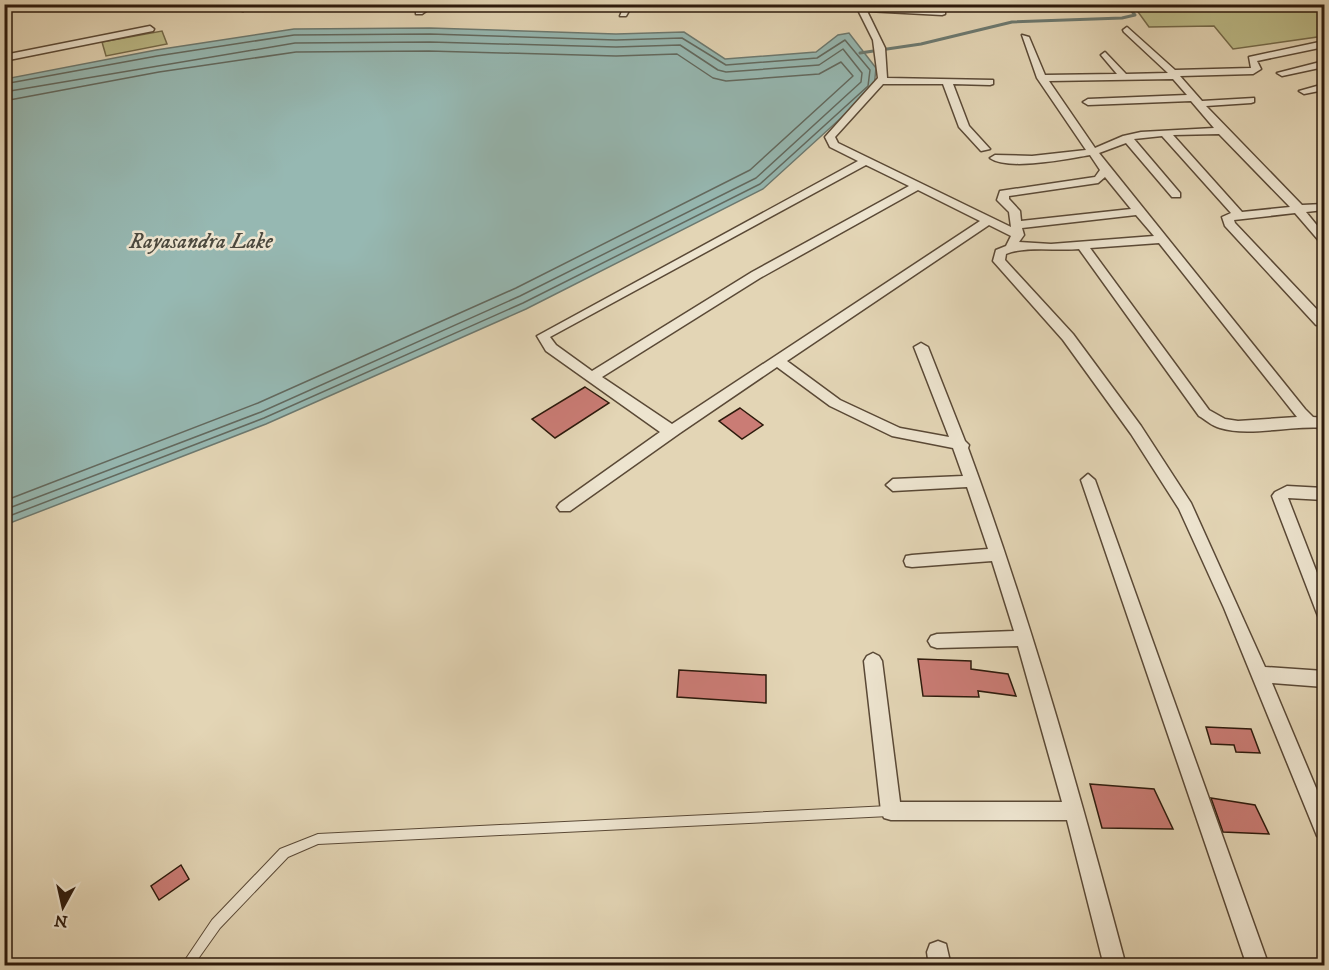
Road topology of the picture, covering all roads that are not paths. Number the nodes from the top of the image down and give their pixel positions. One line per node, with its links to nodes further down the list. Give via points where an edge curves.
1 (222, 4): 7 (street)
2 (629, 4): 10 (street)
3 (656, 4): 5 (street)
4 (432, 5): 8 (street)
5 (669, 6)
6 (860, 6): 9 (street); 24 (street, via 884,55 883,78)
7 (243, 8)
8 (419, 12)
9 (942, 12)
10 (623, 14)
11 (150, 29): 16 (street)
12 (1127, 30): 21 (street)
13 (1025, 37): 23 (street)
14 (1324, 44): 21 (street, via 1252,59 1256,69 1253,72)
15 (4, 47): 16 (street)
16 (29, 53): 18 (street)
17 (1105, 56): 22 (street)
18 (4, 58)
19 (1324, 64): 20 (street)
20 (1282, 73)
21 (1173, 75): 22 (street); 30 (street)
22 (1124, 77): 23 (street)
23 (1042, 78): 36 (street)
24 (879, 81): 25 (street); 38 (street, via 830,137 834,145)
25 (947, 82): 26 (street); 35 (street, via 964,127)
26 (990, 82)
27 (1324, 87): 28 (street)
28 (1304, 91)
29 (1251, 100): 30 (street)
30 (1195, 101): 31 (street); 32 (street)
31 (1088, 102)
32 (1222, 131): 33 (street); 43 (street)
33 (1166, 134): 34 (street); 45 (street)
34 (1127, 138): 36 (street, via 1107,149); 41 (street)
35 (986, 149)
36 (1091, 152): 37 (street, via 1009,162); 39 (street)
37 (995, 158)
38 (864, 162): 40 (street); 54 (street, via 543,336 551,348)
39 (1105, 170): 44 (street); 47 (street, via 1098,180 1004,193 1003,200 1014,212)
40 (915, 187): 46 (street); 54 (street, via 756,275)
41 (1176, 195)
42 (1324, 207): 43 (street)
43 (1299, 209): 45 (street); 49 (street)
44 (1141, 211): 47 (street); 48 (street)
45 (1239, 215): 51 (street, via 1228,217 1229,224 1320,322)
46 (988, 221): 47 (street); 53 (street)
47 (1015, 235): 50 (street, via 1051,248); 70 (street, via 1000,252 999,261 1068,337 1186,507)
48 (1162, 239): 50 (street); 55 (street)
49 (1324, 240)
50 (1082, 245): 55 (street, via 1203,413 1222,424 1238,426)
51 (1324, 321)
52 (921, 347): 58 (street)
53 (778, 361): 57 (street); 58 (street, via 835,403 897,432)
54 (592, 377): 57 (street, via 666,429)
55 (1309, 421): 56 (street)
56 (1324, 423)
57 (675, 429): 63 (street)
58 (962, 445): 60 (street)
59 (1088, 480): 77 (street)
60 (974, 482): 61 (street); 64 (street)
61 (893, 485)
62 (1324, 494): 66 (street, via 1287,492 1280,496)
63 (565, 507)
64 (998, 554): 65 (street); 67 (street)
65 (912, 561)
66 (1324, 611)
67 (1026, 638): 68 (street); 73 (street)
68 (937, 641)
69 (873, 662): 72 (street)
70 (1259, 674): 71 (street); 74 (street)
71 (1324, 679)
72 (891, 811): 73 (street); 75 (lane, via 318,838 284,854 216,924)
73 (1075, 811): 76 (street)
74 (1324, 828)
75 (186, 966)
76 (1115, 966)
77 (1258, 966)

